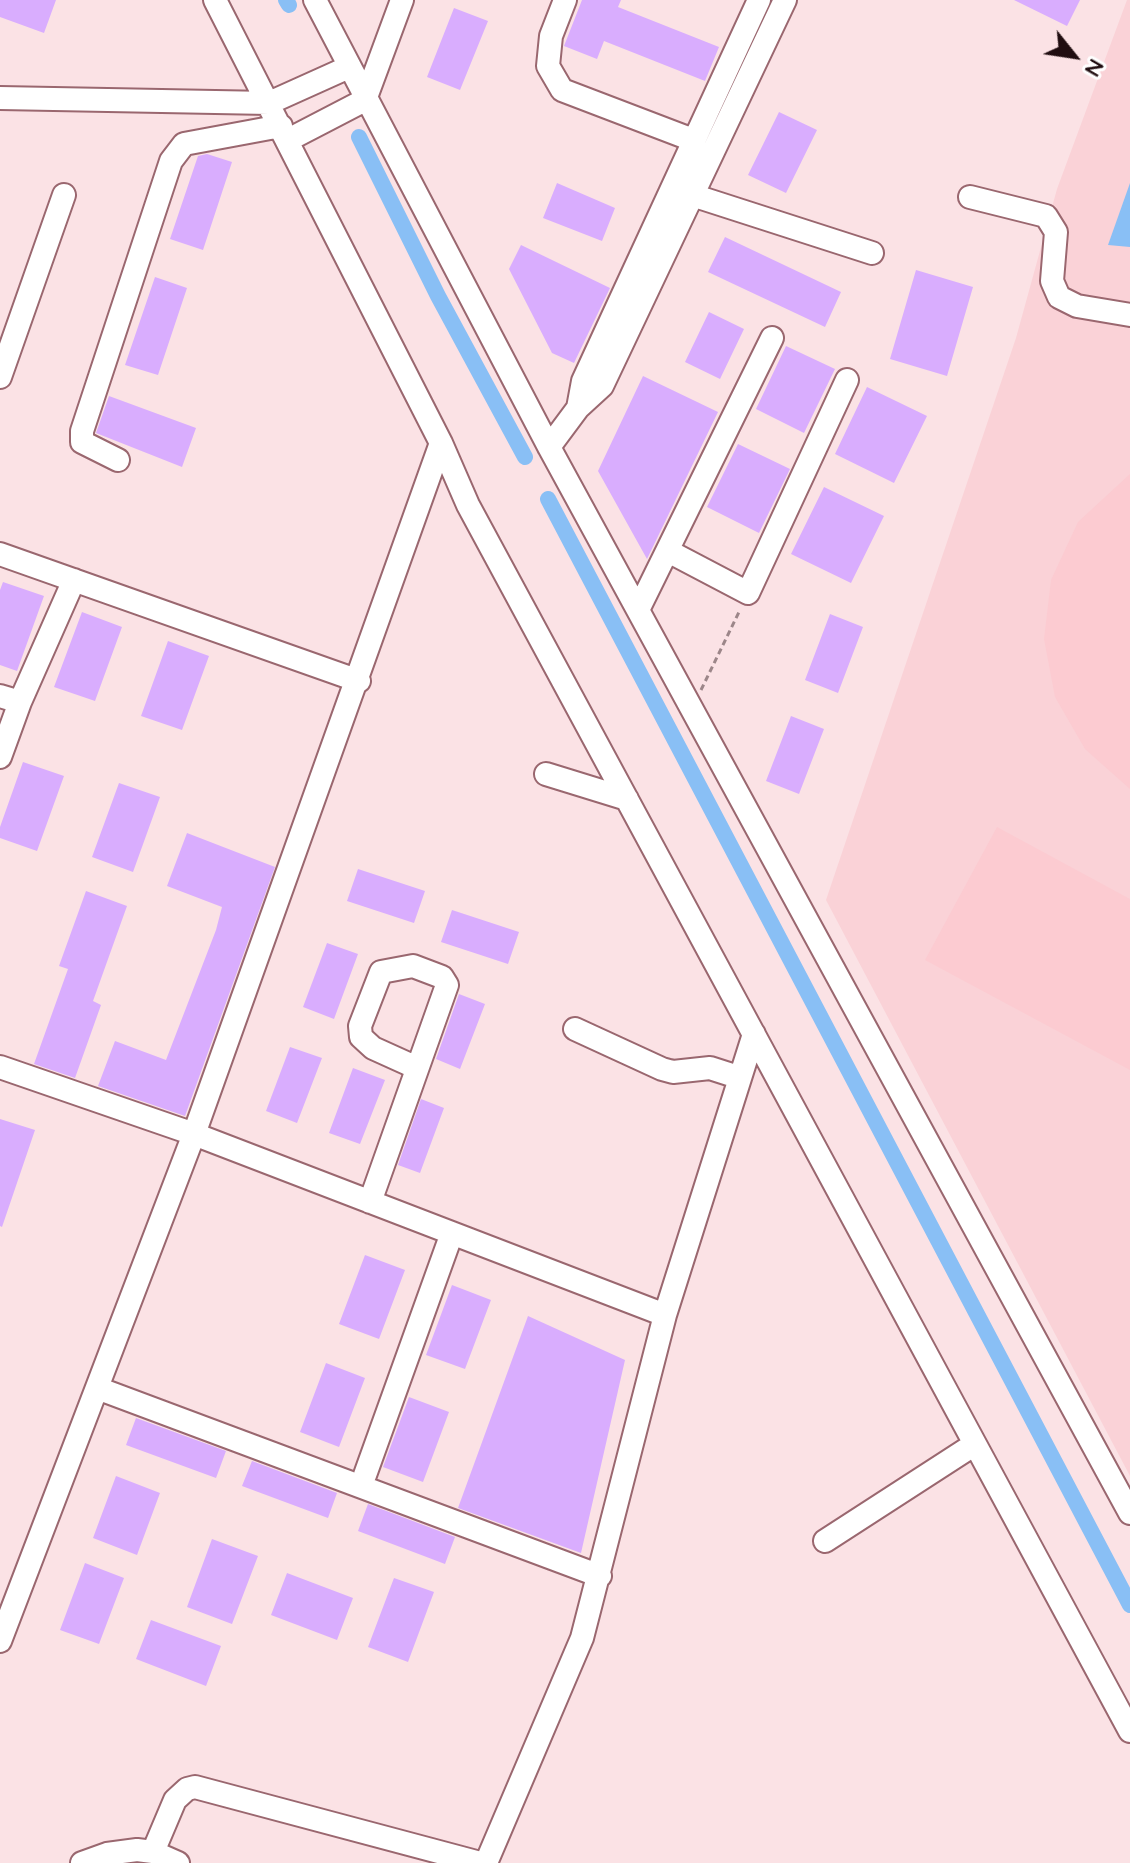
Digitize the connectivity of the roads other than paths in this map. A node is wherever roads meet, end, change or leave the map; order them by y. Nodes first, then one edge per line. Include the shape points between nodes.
1 (215, 0) edge
2 (315, 0) edge
3 (402, 0) edge
4 (565, 0) edge
5 (759, 0) edge
6 (785, 0) edge
7 (349, 67) junction
8 (0, 98) edge
9 (365, 100) junction
10 (269, 103) junction
11 (284, 133) junction
12 (693, 140) junction
13 (64, 195) dead end
14 (692, 195) junction
15 (970, 197) dead end
16 (872, 253) dead end
17 (1130, 315) edge
18 (772, 338) dead end
19 (0, 377) edge
20 (847, 380) dead end
21 (578, 408) junction
22 (441, 443) junction
23 (549, 447) junction
24 (118, 460) dead end
25 (668, 551) junction
26 (0, 554) edge
27 (74, 580) junction
28 (638, 610) junction
29 (359, 681) junction
30 (10, 699) edge
31 (0, 757) edge
32 (546, 774) dead end
33 (627, 799) junction
34 (575, 1029) dead end
35 (754, 1034) junction
36 (0, 1067) edge
37 (415, 1067) junction
38 (738, 1077) junction
39 (194, 1134) junction
40 (370, 1202) junction
41 (452, 1233) junction
42 (665, 1315) junction
43 (97, 1388) junction
44 (975, 1444) junction
45 (365, 1475) dead end
46 (1130, 1513) edge
47 (825, 1541) dead end
48 (600, 1576) junction
49 (0, 1641) edge
50 (1130, 1731) edge
51 (153, 1852) junction
52 (82, 1863) edge
53 (178, 1863) edge
54 (480, 1863) edge
55 (486, 1863) edge

1 - 10 street
2 - 7 street
3 - 9 street
4 - 12 street via 551,36 548,66 562,90
5 - 12 street
6 - 14 street
7 - 9 street
7 - 10 street
8 - 10 street
9 - 11 street
9 - 23 street
10 - 11 street
11 - 22 street
11 - 24 street via 184,144 171,161 82,431 82,442
12 - 21 street via 583,381
13 - 19 street
14 - 16 street
14 - 21 street via 602,386
15 - 17 street via 1046,216 1056,232 1052,281 1059,297 1077,306
18 - 25 street
20 - 25 street via 748,593
21 - 23 street
22 - 29 street
22 - 33 street via 468,505
23 - 28 street
25 - 28 street
26 - 27 street
27 - 29 street
27 - 30 street
28 - 46 street
29 - 39 street
30 - 31 street
32 - 33 street
33 - 35 street
34 - 38 street via 662,1069 710,1068
35 - 38 street
35 - 44 street
36 - 39 street
37 - 37 street via 447,985 442,977 413,966 381,972 360,1026 361,1037 373,1048
37 - 40 street
38 - 42 street
39 - 40 street
39 - 43 street
40 - 41 street
41 - 42 street
41 - 45 street
42 - 48 street
43 - 48 street
43 - 49 street
44 - 47 street
44 - 50 street
48 - 55 street via 582,1638
51 - 52 street via 123,1851
51 - 53 street
51 - 54 street via 175,1800 195,1787

